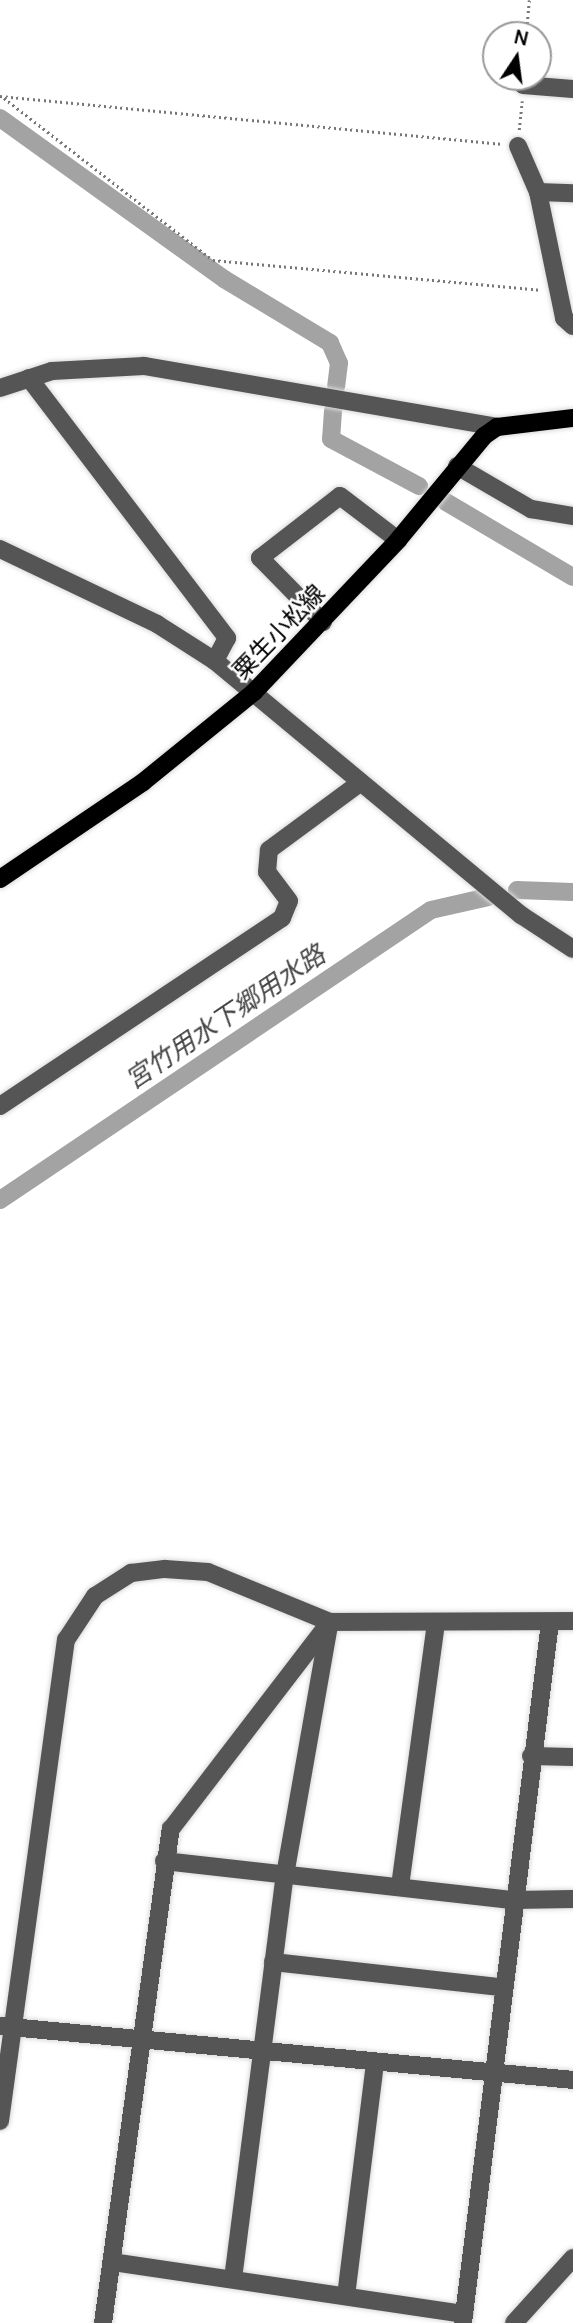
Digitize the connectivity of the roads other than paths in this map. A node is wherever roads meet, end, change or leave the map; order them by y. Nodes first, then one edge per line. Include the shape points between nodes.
1 (552, 87) edge
2 (573, 89) edge
3 (518, 146) road end
4 (538, 192) junction
5 (573, 193) edge
6 (573, 326) edge
7 (29, 378) junction
8 (0, 388) edge
9 (573, 418) edge
10 (497, 427) junction
11 (457, 466) junction
12 (573, 516) edge
13 (398, 540) junction
14 (0, 549) edge
15 (323, 622) junction
16 (215, 661) junction
17 (254, 692) junction
18 (360, 783) junction
19 (0, 879) edge
20 (573, 950) edge
21 (0, 1106) edge
22 (573, 1621) edge
23 (330, 1622) junction
24 (436, 1622) junction
25 (550, 1623) junction
26 (531, 1756) junction
27 (573, 1757) edge
28 (164, 1861) junction
29 (285, 1875) junction
30 (400, 1886) junction
31 (573, 1899) edge
32 (514, 1900) junction
33 (273, 1962) junction
34 (501, 1987) junction
35 (7, 2027) edge
36 (142, 2042) junction
37 (263, 2055) junction
38 (375, 2063) junction
39 (494, 2072) junction
40 (573, 2080) edge
41 (0, 2121) edge
42 (573, 2258) edge
43 (112, 2262) junction
44 (233, 2279) junction
45 (346, 2296) junction
46 (463, 2318) edge
47 (103, 2323) edge
48 (514, 2323) edge

1 - 2 street
3 - 4 street
4 - 5 street
4 - 6 street via 564,318
7 - 8 street
7 - 10 street via 97,366 144,366
7 - 16 street via 227,638
9 - 10 main road
10 - 11 main road, 粟生小松線
11 - 12 street via 531,509
11 - 13 main road, 粟生小松線
13 - 15 main road, 粟生小松線
13 - 15 street via 340,496 260,558
14 - 16 street via 157,624
15 - 17 main road, 粟生小松線
16 - 17 street
17 - 18 street
17 - 19 main road, 粟生小松線 via 143,782
18 - 20 street via 521,915
18 - 21 street via 269,850 267,872 289,901 282,918
22 - 25 street
23 - 24 street
23 - 28 street via 171,1829
23 - 29 street
23 - 35 street via 208,1572 131,1573 95,1596 66,1640
24 - 25 street
24 - 30 street
25 - 26 street
26 - 27 street
26 - 32 street
28 - 29 street
28 - 36 street
29 - 30 street
29 - 33 street
30 - 32 street
31 - 32 street
32 - 34 street
33 - 34 street
33 - 37 street
34 - 39 street
35 - 36 street
35 - 41 street
36 - 37 street
36 - 43 street
37 - 38 street
37 - 44 street
38 - 39 street
38 - 45 street
39 - 40 street
39 - 46 street
42 - 48 street
43 - 44 street
43 - 47 street
44 - 45 street
45 - 46 street

